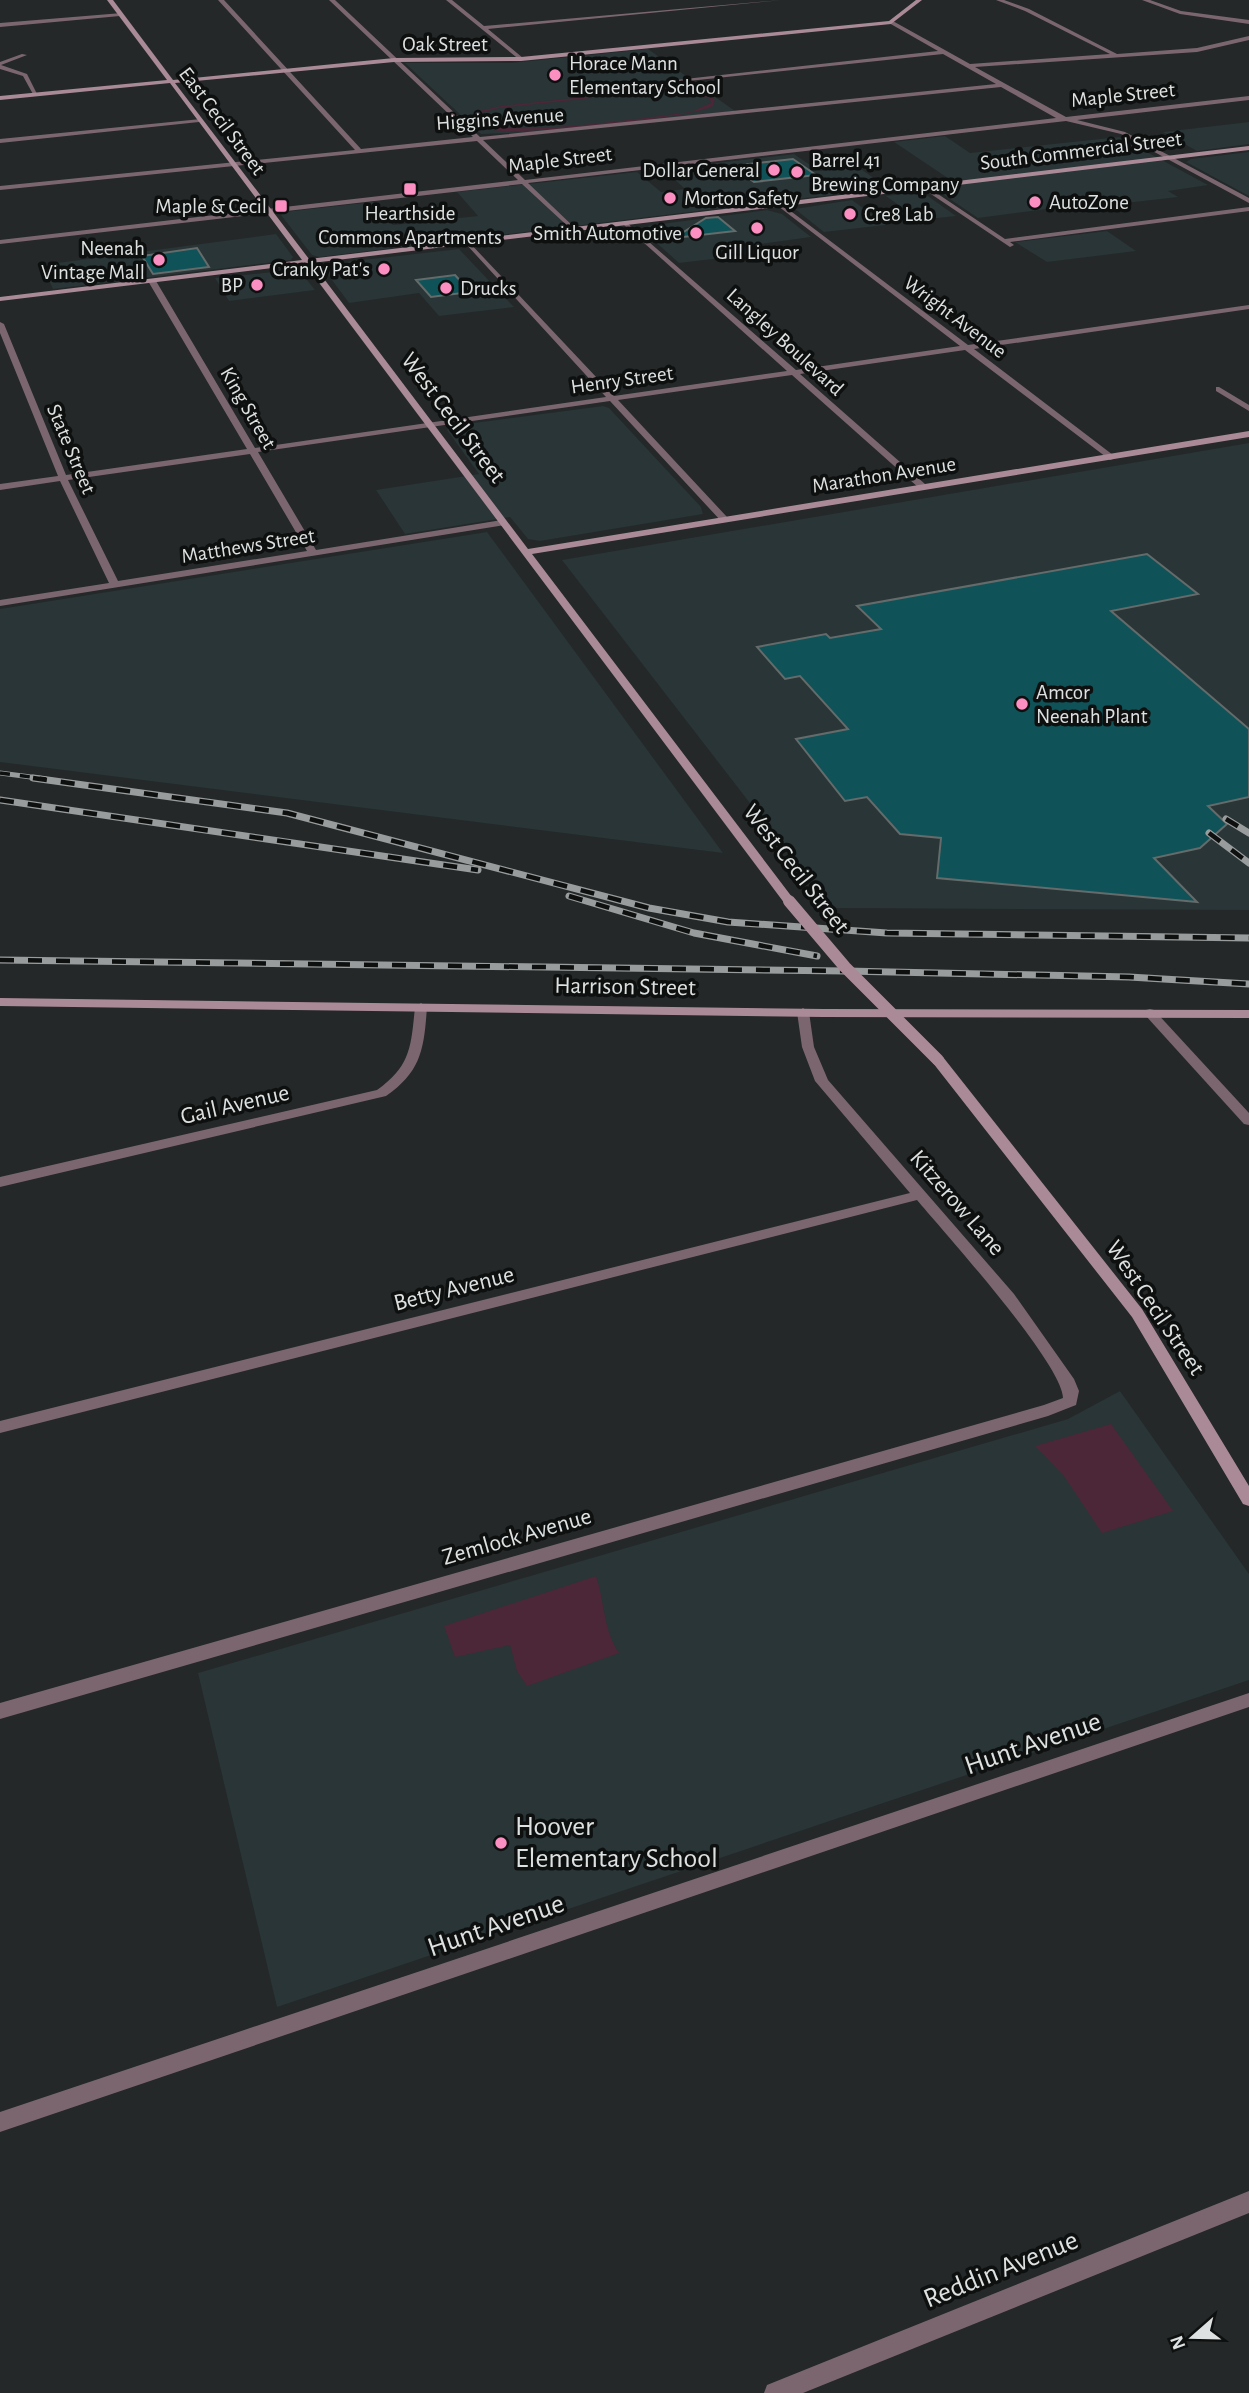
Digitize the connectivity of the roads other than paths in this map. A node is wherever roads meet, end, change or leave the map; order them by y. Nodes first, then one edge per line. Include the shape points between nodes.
1 (110, 0) edge
2 (221, 0) edge
3 (332, 0) edge
4 (450, 0) edge
5 (779, 0) edge
6 (919, 0) edge
7 (999, 0) edge
8 (1145, 0) edge
9 (120, 14) junction
10 (891, 22) junction
11 (1249, 22) edge
12 (0, 25) edge
13 (484, 28) junction
14 (1249, 38) edge
15 (945, 52) junction
16 (24, 55) dead end
17 (1116, 55) junction
18 (521, 59) junction
19 (394, 60) junction
20 (0, 66) edge
21 (969, 66) junction
22 (285, 71) junction
23 (679, 80) dead end
24 (171, 82) junction
25 (1002, 85) junction
26 (36, 95) junction
27 (0, 98) edge
28 (1249, 98) edge
29 (1066, 119) junction
30 (199, 120) junction
31 (476, 137) junction
32 (0, 141) edge
33 (1249, 148) edge
34 (358, 149) junction
35 (1168, 158) junction
36 (232, 163) junction
37 (523, 182) junction
38 (924, 187) junction
39 (0, 188) edge
40 (1249, 201) edge
41 (780, 205) junction
42 (1249, 209) edge
43 (269, 211) junction
44 (626, 224) junction
45 (574, 230) junction
46 (1003, 241) junction
47 (0, 242) edge
48 (468, 243) junction
49 (1016, 248) dead end
50 (307, 262) junction
51 (152, 281) junction
52 (0, 299) edge
53 (1249, 307) edge
54 (0, 324) edge
55 (967, 348) junction
56 (794, 373) junction
57 (1219, 389) dead end
58 (612, 399) junction
59 (1249, 410) edge
60 (429, 426) junction
61 (1249, 434) edge
62 (252, 451) junction
63 (1110, 457) junction
64 (64, 478) junction
65 (922, 486) junction
66 (0, 487) edge
67 (724, 519) junction
68 (502, 523) junction
69 (524, 552) junction
70 (313, 553) junction
71 (114, 585) junction
72 (0, 603) edge
73 (0, 1002) edge
74 (421, 1007) junction
75 (803, 1012) junction
76 (1150, 1013) junction
77 (1249, 1014) edge
78 (1249, 1121) edge
79 (0, 1182) edge
80 (920, 1195) junction
81 (1048, 1410) joint
82 (0, 1427) edge
83 (1249, 1500) edge
84 (1249, 1700) edge
85 (0, 1711) edge
86 (0, 2122) edge
87 (1249, 2202) edge
88 (775, 2393) edge

1 - 9 main road, East Cecil Street
2 - 22 street
3 - 19 street
4 - 13 street
5 - 13 street
6 - 10 main road
7 - 17 street
8 - 11 street via 1173,11
9 - 12 street
9 - 24 main road, East Cecil Street
10 - 15 street
10 - 18 main road, Oak Street
13 - 18 street
14 - 17 street via 1208,48
15 - 21 street
15 - 23 street
16 - 20 street
17 - 21 street
18 - 19 main road, Oak Street
19 - 22 main road, Oak Street
19 - 31 street
20 - 26 street via 25,75
21 - 25 street
22 - 24 main road, Oak Street
22 - 34 street
24 - 26 main road, Oak Street
24 - 30 main road, East Cecil Street
25 - 29 street
25 - 31 street, Higgins Avenue via 557,133
26 - 27 main road, Oak Street
28 - 29 street, Maple Street
29 - 35 street via 1123,133
29 - 37 street, Maple Street
30 - 32 street
30 - 36 main road, East Cecil Street
31 - 34 street, Higgins Avenue
31 - 37 street
33 - 35 main road, South Commercial Street
34 - 36 street, Higgins Avenue
35 - 38 main road, South Commercial Street
35 - 40 street
36 - 39 street, Higgins Avenue
36 - 43 main road, East Cecil Street
37 - 43 street, Maple Street
37 - 45 street
38 - 41 main road, South Commercial Street
38 - 46 street
41 - 44 main road, South Commercial Street
41 - 55 street, Wright Avenue
42 - 46 street
43 - 47 street, Maple Street
43 - 50 main road, East Cecil Street
44 - 45 main road, South Commercial Street
44 - 56 street, Langley Boulevard
45 - 48 main road, South Commercial Street
46 - 49 street
48 - 50 main road, South Commercial Street
48 - 58 street
50 - 51 main road, South Commercial Street
50 - 60 main road, West Cecil Street
51 - 52 main road, South Commercial Street
51 - 62 street, King Street
53 - 55 street, Henry Street
54 - 64 street, State Street
55 - 56 street, Henry Street
55 - 63 street, Wright Avenue
56 - 58 street, Henry Street
56 - 65 street, Langley Boulevard
57 - 59 street
58 - 60 street, Henry Street
58 - 67 street
60 - 62 street, Henry Street
60 - 68 main road, West Cecil Street
61 - 63 main road, Marathon Avenue
62 - 64 street, Henry Street
62 - 70 street, King Street
63 - 65 main road, Marathon Avenue
64 - 66 street, Henry Street
64 - 71 street, State Street
65 - 67 main road, Marathon Avenue
67 - 69 main road, Marathon Avenue
68 - 69 main road, West Cecil Street
68 - 70 street, Matthews Street
69 - 83 main road, West Cecil Street, bridge via 789,901 845,967 938,1060 1137,1313
70 - 71 street, Matthews Street
71 - 72 street, Matthews Street
73 - 74 main road, Harrison Street
74 - 75 main road, Harrison Street
74 - 79 street, Gail Avenue via 411,1067 381,1093
75 - 76 main road, Harrison Street
75 - 80 street, Kitzerow Lane via 808,1047 822,1081
76 - 77 main road, Harrison Street
76 - 78 street
80 - 81 street, Kitzerow Lane via 1009,1298 1066,1379 1071,1401
80 - 82 street, Betty Avenue
81 - 85 street, Zemlock Avenue
84 - 86 street, Hunt Avenue
87 - 88 street, Reddin Avenue

